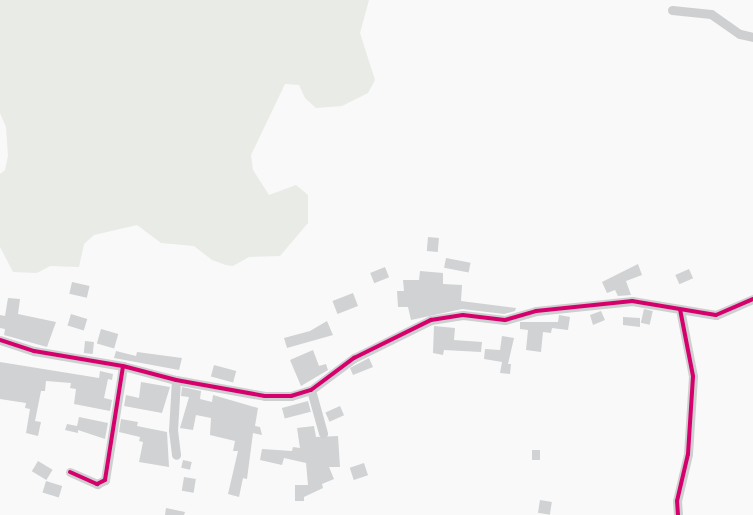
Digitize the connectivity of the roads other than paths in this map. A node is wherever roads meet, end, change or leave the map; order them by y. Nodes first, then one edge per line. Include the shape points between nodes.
1 (672, 10) dead end
2 (753, 37) edge
3 (753, 299) edge
4 (680, 309) junction
5 (0, 340) edge
6 (9, 344) junction
7 (0, 347) edge
8 (123, 366) junction
9 (176, 380) junction
10 (311, 390) junction
11 (323, 433) dead end
12 (176, 455) dead end
13 (70, 472) dead end
14 (678, 515) edge

1 - 2 street via 711,14 740,34
3 - 4 street via 716,315
4 - 10 street via 632,301 536,311 504,320 463,315 431,320 354,358
4 - 14 street via 694,376 688,454 677,501
5 - 6 street
6 - 7 street
6 - 8 street
8 - 9 street
8 - 13 street via 105,480 97,484
9 - 10 street via 265,396 291,396
9 - 12 street via 173,430
10 - 11 street

